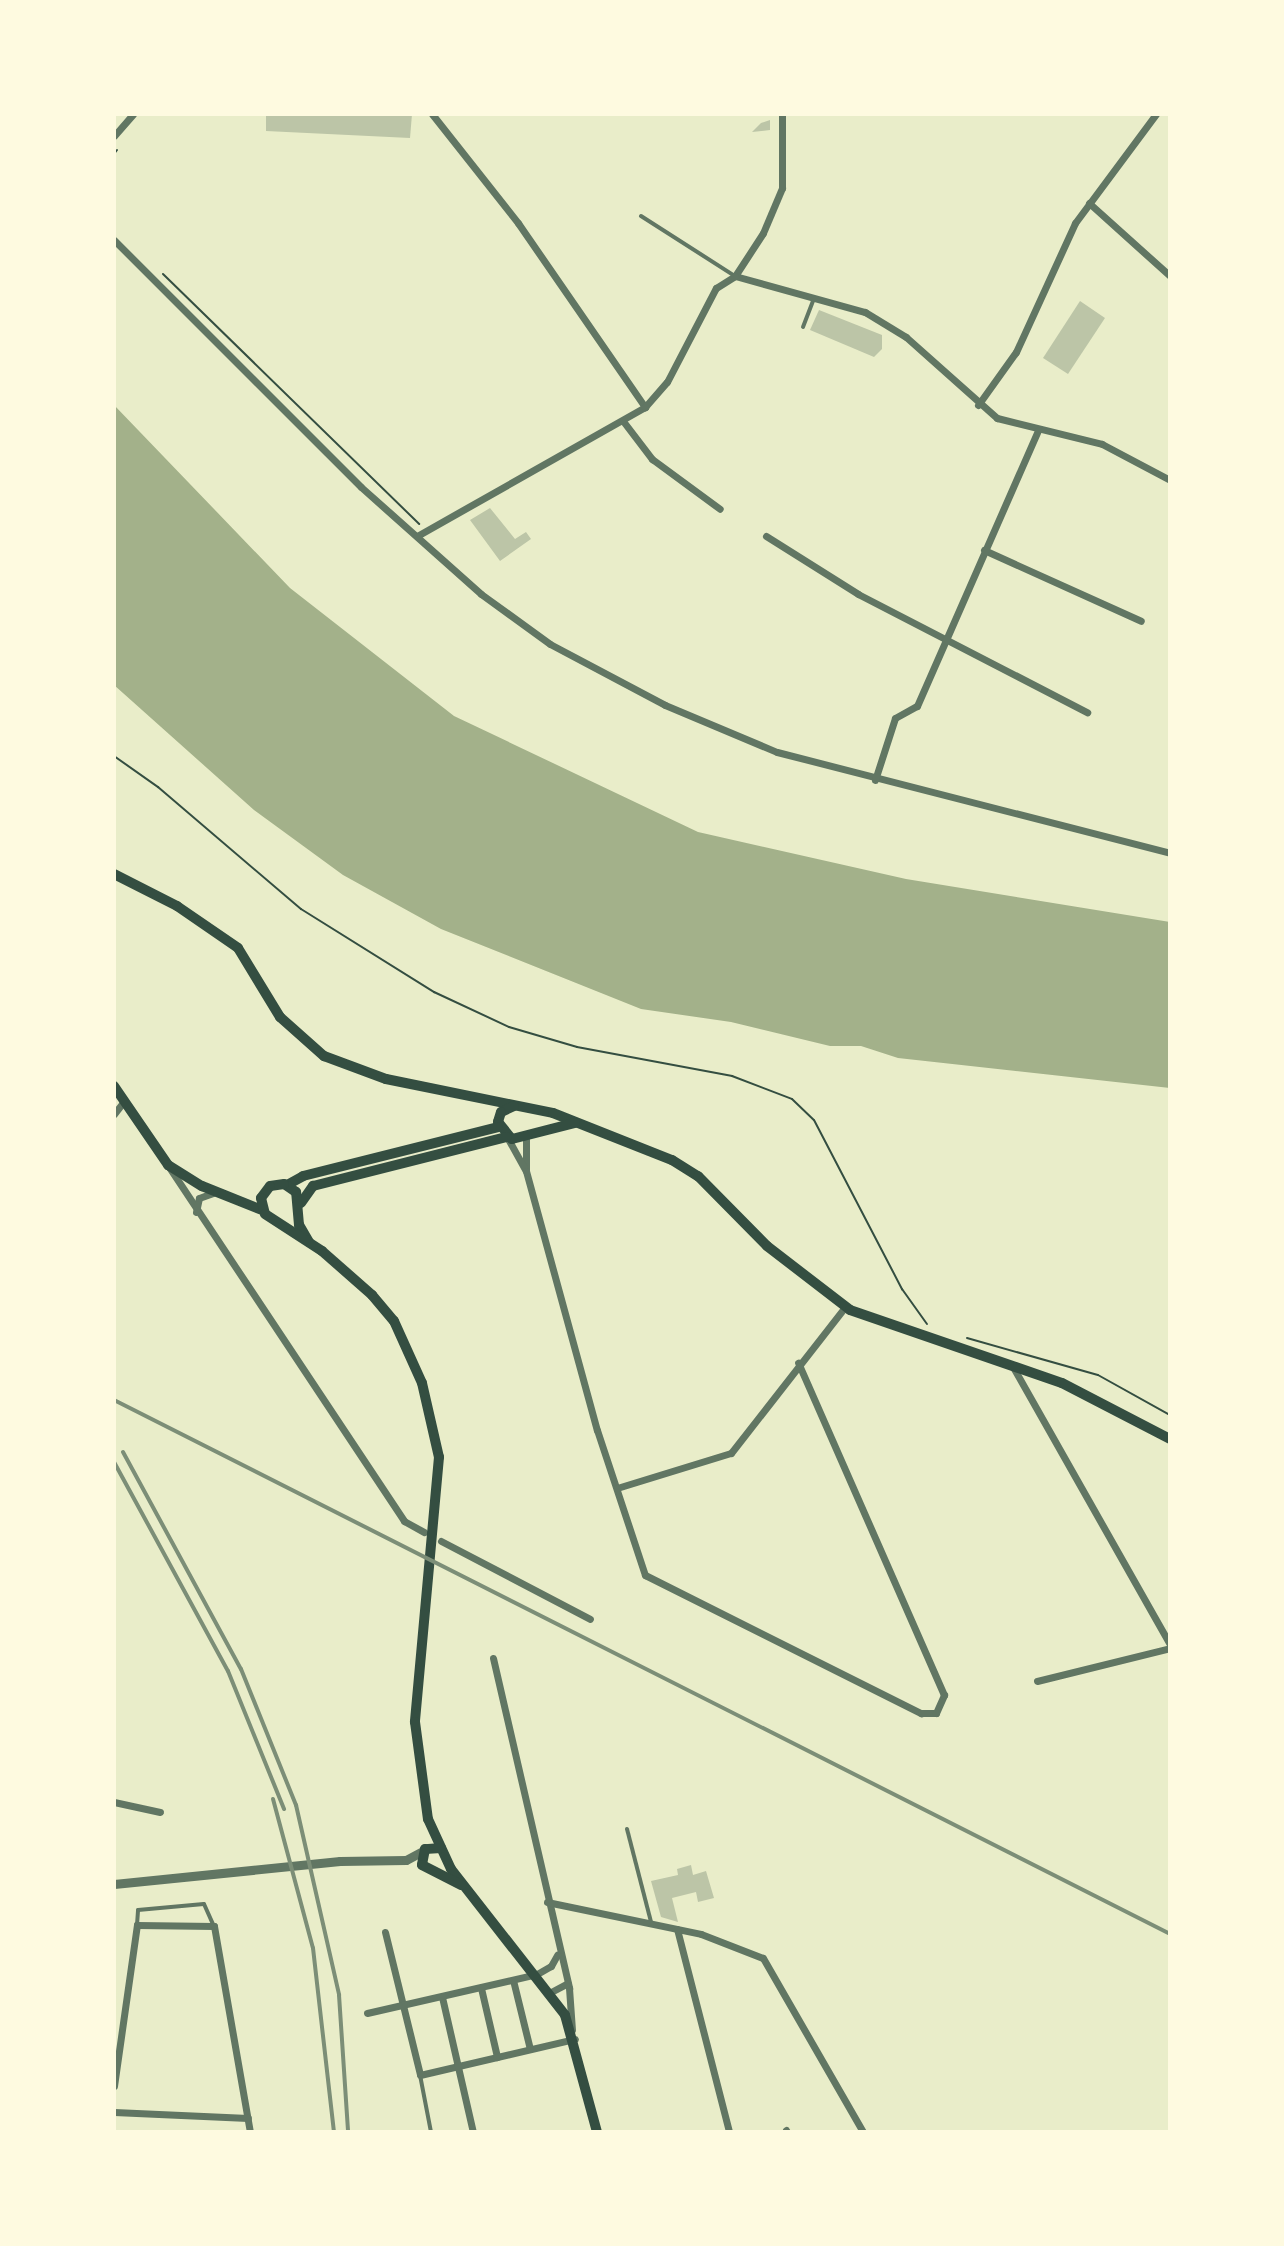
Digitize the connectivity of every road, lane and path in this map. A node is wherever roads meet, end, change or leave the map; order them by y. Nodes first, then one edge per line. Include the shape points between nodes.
1 (133, 114) edge
2 (432, 114) edge
3 (782, 114) edge
4 (1156, 114) edge
5 (114, 136) edge
6 (117, 150) dead end
7 (114, 154) edge
8 (1089, 203) junction
9 (641, 216) dead end
10 (114, 240) edge
11 (161, 272) dead end
12 (735, 276) junction
13 (1170, 276) edge
14 (815, 297) junction
15 (803, 327) dead end
16 (978, 405) junction
17 (645, 407) junction
18 (623, 421) junction
19 (1038, 430) junction
20 (1170, 480) edge
21 (720, 509) dead end
22 (426, 531) junction
23 (417, 536) junction
24 (766, 536) dead end
25 (984, 550) junction
26 (1141, 621) dead end
27 (946, 640) junction
28 (1087, 712) dead end
29 (114, 756) edge
30 (875, 780) junction
31 (1170, 853) edge
32 (114, 874) edge
33 (114, 1086) edge
34 (124, 1101) junction
35 (518, 1107) junction
36 (114, 1114) edge
37 (577, 1123) junction
38 (498, 1127) junction
39 (526, 1134) junction
40 (507, 1137) junction
41 (168, 1165) junction
42 (526, 1171) junction
43 (287, 1185) junction
44 (215, 1193) junction
45 (299, 1208) junction
46 (262, 1210) junction
47 (196, 1212) junction
48 (278, 1222) junction
49 (309, 1242) junction
50 (845, 1307) junction
51 (934, 1328) dead end
52 (958, 1335) dead end
53 (798, 1363) junction
54 (1013, 1367) junction
55 (1170, 1415) edge
56 (1170, 1439) edge
57 (617, 1488) junction
58 (424, 1532) dead end
59 (441, 1541) dead end
60 (590, 1619) dead end
61 (1170, 1646) edge
62 (493, 1658) dead end
63 (1037, 1681) dead end
64 (114, 1802) edge
65 (160, 1812) dead end
66 (428, 1819) junction
67 (627, 1829) dead end
68 (424, 1850) junction
69 (443, 1853) junction
70 (393, 1861) junction
71 (430, 1870) junction
72 (114, 1884) edge
73 (467, 1888) junction
74 (547, 1902) junction
75 (651, 1922) junction
76 (137, 1925) junction
77 (214, 1926) junction
78 (677, 1929) junction
79 (385, 1932) dead end
80 (557, 1952) junction
81 (537, 1974) junction
82 (513, 1980) junction
83 (568, 1983) junction
84 (481, 1988) junction
85 (551, 1992) junction
86 (442, 1997) junction
87 (403, 2006) junction
88 (367, 2013) dead end
89 (573, 2035) junction
90 (530, 2049) junction
91 (497, 2057) junction
92 (458, 2067) junction
93 (420, 2075) junction
94 (114, 2086) edge
95 (114, 2112) edge
96 (248, 2118) junction
97 (470, 2131) edge
98 (250, 2132) edge
99 (431, 2132) edge
100 (597, 2132) edge
101 (727, 2132) edge
102 (863, 2132) edge

1 - 5 street
2 - 17 street via 518,223
3 - 12 street via 782,188
4 - 8 street
6 - 7 path
8 - 13 street
8 - 16 street via 1016,352
9 - 12 lane
10 - 23 street via 361,487
11 - 22 path
12 - 14 street
12 - 17 street via 716,288 667,382
14 - 15 lane
14 - 16 street via 865,312 897,329
16 - 19 street via 1005,421
17 - 18 street
18 - 21 street via 652,459
18 - 22 street
19 - 20 street via 1114,448
19 - 25 street
22 - 23 street
23 - 30 street via 506,614 617,681 777,752
24 - 27 street
25 - 26 street
25 - 27 street
27 - 28 street
27 - 30 street via 917,706 895,718
29 - 51 path via 178,803 301,909 434,992 509,1027 563,1043 732,1076 792,1099 814,1120 906,1297
30 - 31 street
32 - 35 main road via 177,906 238,948 280,1017 324,1056 386,1079
33 - 34 main road
34 - 36 street
34 - 41 main road
35 - 37 main road
35 - 38 main road via 501,1112
35 - 39 main road via 531,1120
37 - 39 main road
37 - 50 main road via 691,1171 767,1246
38 - 40 main road
38 - 43 main road via 303,1176
39 - 40 main road
39 - 42 street
40 - 42 street
40 - 45 main road via 313,1186
41 - 44 main road
41 - 47 street
42 - 57 street
43 - 45 main road via 298,1195
43 - 46 main road via 265,1191
44 - 46 main road
44 - 47 street via 201,1196
45 - 48 main road via 290,1219
45 - 49 main road via 299,1225
46 - 48 main road
47 - 58 street via 404,1521
48 - 49 main road
49 - 66 main road via 372,1295 410,1351 437,1440 436,1528 415,1731
50 - 53 street
50 - 54 main road via 911,1335
52 - 55 path via 1098,1375
53 - 57 street via 731,1453
53 - 57 street via 944,1695 942,1710 921,1713 645,1575
54 - 56 main road via 1086,1393
54 - 61 street
59 - 60 street
61 - 63 street
62 - 74 street
64 - 65 street
66 - 68 main road
66 - 69 main road
67 - 75 lane
68 - 69 main road
68 - 70 street
68 - 71 main road
69 - 71 main road
69 - 73 main road
70 - 71 street
70 - 72 street via 340,1861
71 - 73 main road
73 - 81 main road
74 - 75 street
74 - 80 street
75 - 78 street
76 - 77 street
76 - 77 lane via 138,1910 204,1904
76 - 94 street
77 - 96 street
78 - 101 street
78 - 102 street via 740,1946 769,1962
79 - 87 street
80 - 81 street via 551,1966
80 - 83 street
81 - 82 street
81 - 85 main road
82 - 84 street
82 - 90 street
83 - 85 street
83 - 89 street
84 - 86 street
84 - 91 street
85 - 89 main road
86 - 87 street
86 - 92 street
87 - 88 street
87 - 93 street
89 - 90 street
89 - 100 main road
90 - 91 street
91 - 92 street
92 - 93 street
92 - 97 street
93 - 99 lane
95 - 96 street
96 - 98 street

